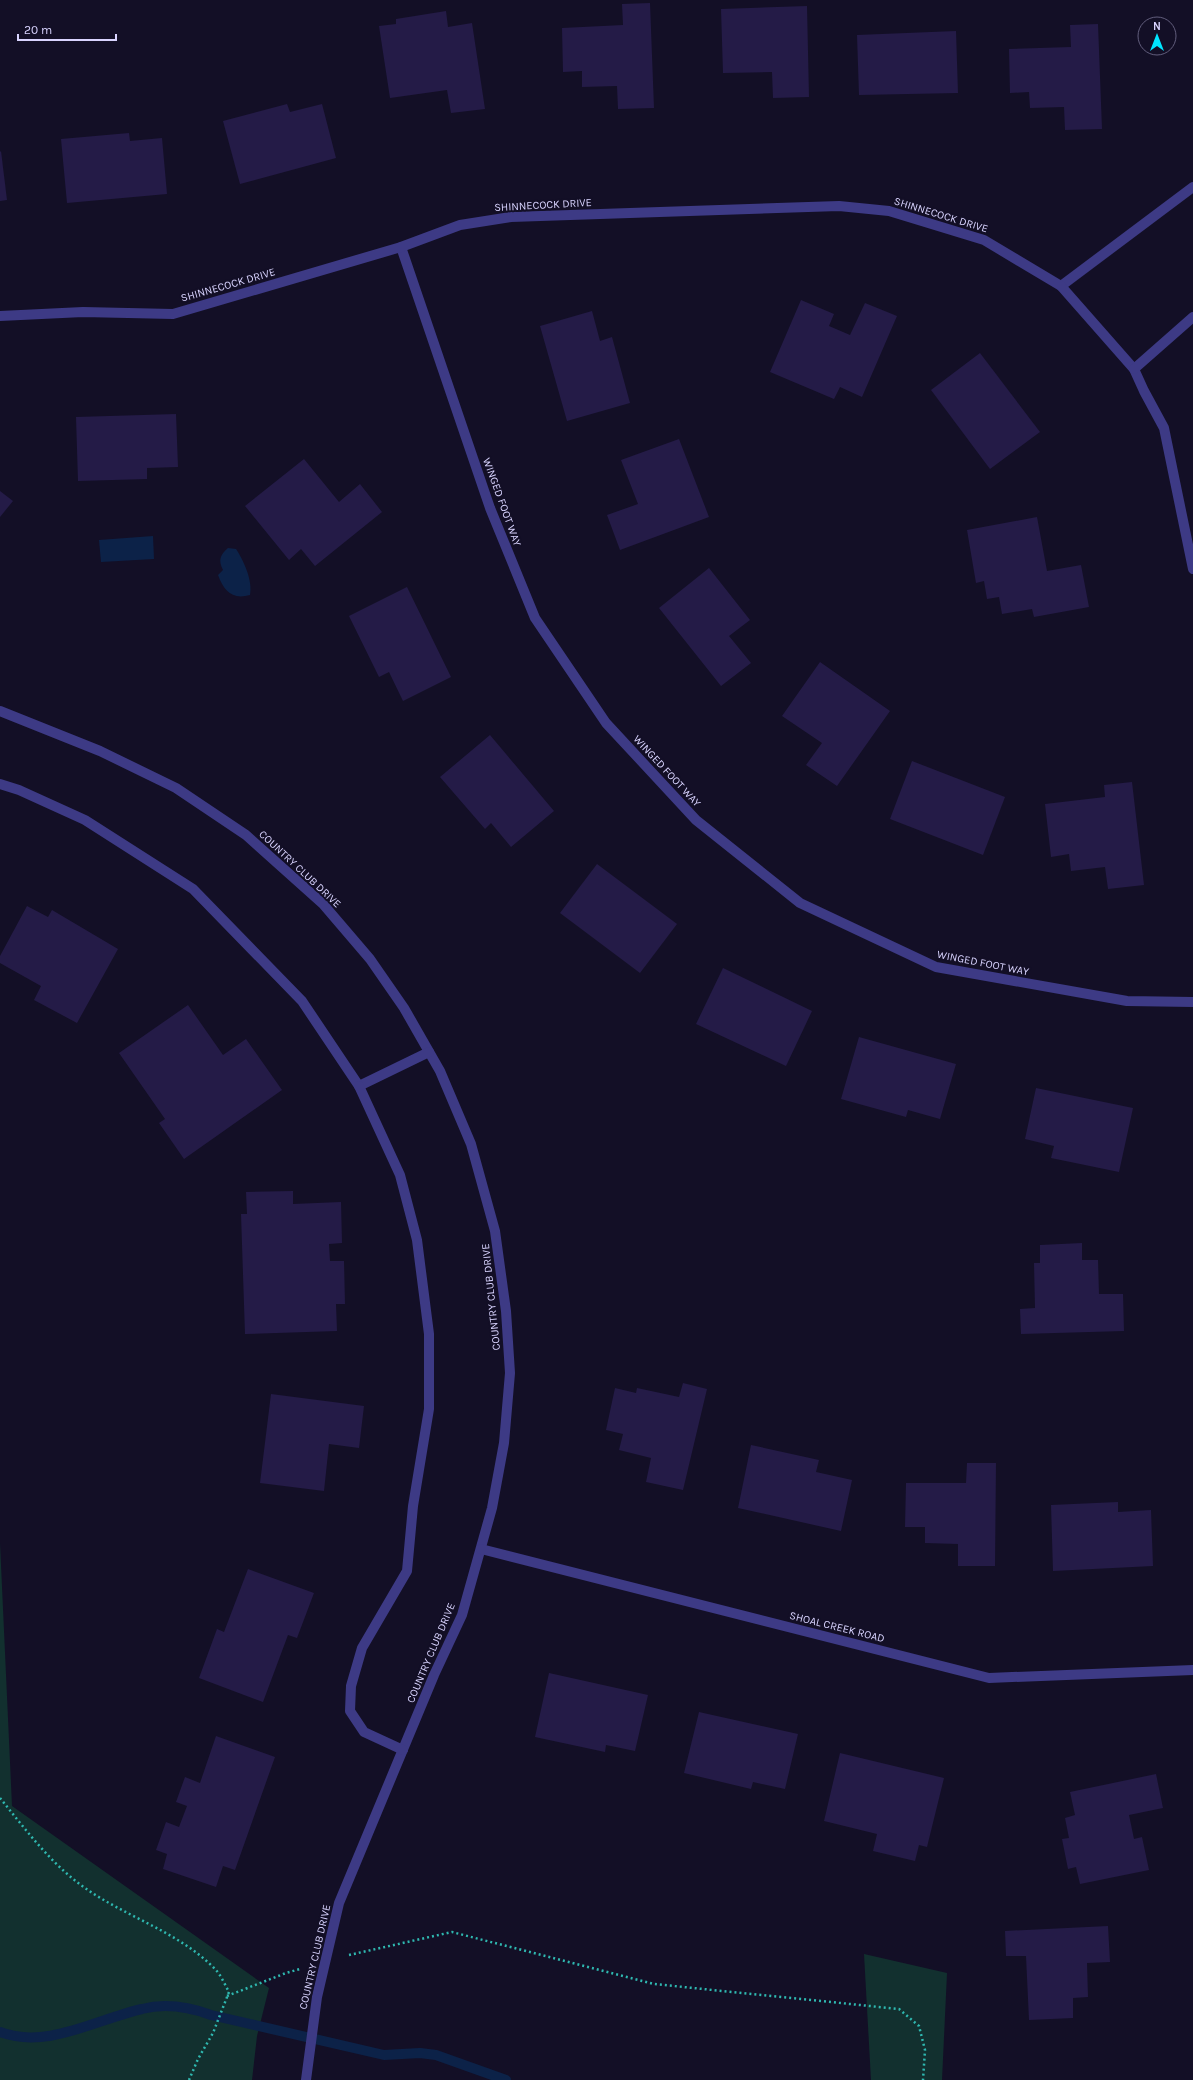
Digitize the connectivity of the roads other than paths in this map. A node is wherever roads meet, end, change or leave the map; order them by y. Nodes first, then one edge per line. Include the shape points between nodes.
1 (1193, 187) edge
2 (401, 247) junction
3 (1061, 286) junction
4 (0, 316) edge
5 (1193, 317) edge
6 (1134, 369) junction
7 (1193, 569) edge
8 (0, 711) edge
9 (0, 784) edge
10 (1193, 1002) edge
11 (429, 1052) junction
12 (359, 1086) junction
13 (481, 1549) junction
14 (1193, 1670) edge
15 (403, 1750) junction
16 (306, 2080) edge

1 - 3 street
2 - 3 street, SHINNECOCK DRIVE via 460,225 511,217 839,206 889,211 984,240
2 - 4 street, SHINNECOCK DRIVE via 173,314 82,312
2 - 10 street, WINGED FOOT WAY via 490,508 534,618 606,723 696,820 800,903 936,967 1127,1001
3 - 6 street, SHINNECOCK DRIVE
5 - 6 street
6 - 7 street, SHINNECOCK DRIVE via 1164,428
8 - 11 street, COUNTRY CLUB DRIVE via 100,750 176,788 246,835 323,904 370,959 404,1008
9 - 12 street via 85,820 193,889 302,1001
11 - 12 street
11 - 13 street, COUNTRY CLUB DRIVE via 440,1071 470,1144 495,1230 506,1311 510,1373 504,1442 492,1508
12 - 15 street via 400,1174 417,1240 429,1334 429,1409 413,1506 406,1571 362,1648 351,1686 350,1711 364,1732
13 - 14 street, SHOAL CREEK ROAD via 989,1678
13 - 15 street, COUNTRY CLUB DRIVE via 462,1615
15 - 16 street, COUNTRY CLUB DRIVE via 339,1904 317,1997

